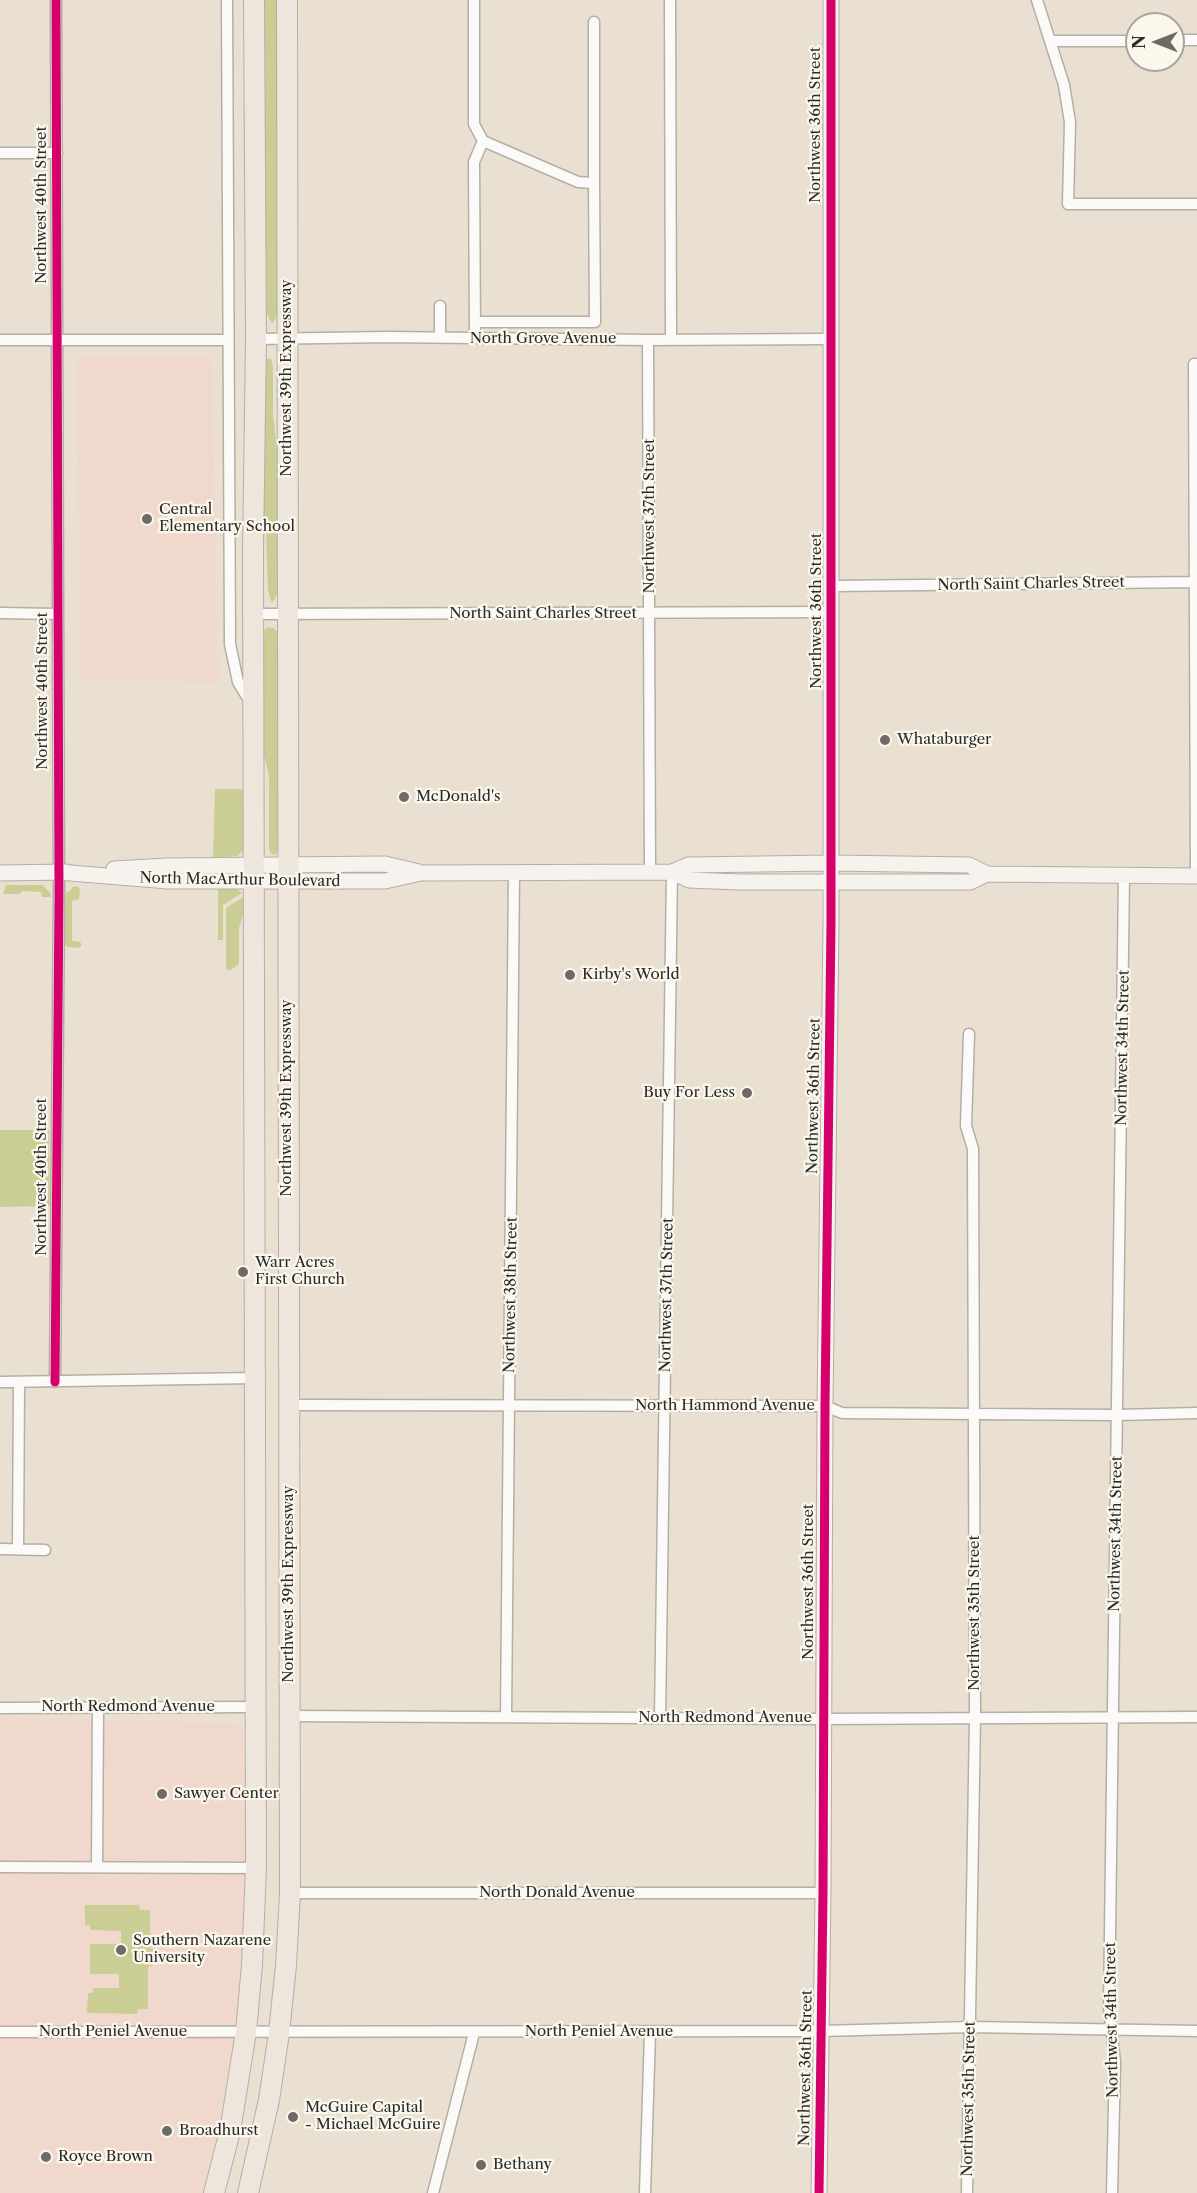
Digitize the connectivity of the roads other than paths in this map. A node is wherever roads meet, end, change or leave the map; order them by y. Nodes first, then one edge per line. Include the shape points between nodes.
1 (56, 0) edge
2 (227, 0) edge
3 (254, 0) edge
4 (286, 0) edge
5 (474, 0) edge
6 (670, 0) edge
7 (831, 0) edge
8 (1036, 0) edge
9 (594, 22) dead end
10 (1125, 40) edge
11 (1051, 41) junction
12 (483, 141) junction
13 (0, 153) edge
14 (57, 153) junction
15 (594, 183) junction
16 (1197, 204) edge
17 (440, 306) dead end
18 (475, 322) junction
19 (595, 322) junction
20 (440, 338) junction
21 (475, 338) junction
22 (256, 339) junction
23 (595, 339) junction
24 (671, 339) junction
25 (831, 339) junction
26 (0, 340) edge
27 (58, 340) junction
28 (228, 340) junction
29 (287, 340) junction
30 (648, 340) junction
31 (1196, 364) edge
32 (1195, 582) junction
33 (832, 586) junction
34 (832, 612) junction
35 (0, 613) edge
36 (58, 614) junction
37 (253, 614) junction
38 (650, 614) junction
39 (287, 615) junction
40 (254, 709) junction
41 (832, 863) junction
42 (58, 872) junction
43 (287, 872) junction
44 (650, 872) junction
45 (672, 872) junction
46 (0, 873) edge
47 (255, 873) junction
48 (514, 873) junction
49 (987, 874) junction
50 (1124, 875) junction
51 (1196, 876) edge
52 (831, 882) junction
53 (969, 1034) dead end
54 (255, 1378) junction
55 (288, 1379) junction
56 (0, 1382) edge
57 (19, 1382) junction
58 (55, 1382) junction
59 (255, 1405) junction
60 (288, 1405) junction
61 (510, 1406) junction
62 (666, 1406) junction
63 (825, 1406) junction
64 (974, 1413) junction
65 (1197, 1413) edge
66 (1118, 1416) junction
67 (0, 1549) edge
68 (18, 1549) junction
69 (45, 1550) dead end
70 (256, 1550) junction
71 (288, 1550) junction
72 (98, 1707) junction
73 (255, 1707) junction
74 (0, 1708) edge
75 (289, 1716) junction
76 (1114, 1716) junction
77 (1197, 1717) edge
78 (506, 1718) junction
79 (660, 1718) junction
80 (824, 1719) junction
81 (975, 1719) junction
82 (0, 1867) edge
83 (97, 1867) junction
84 (256, 1868) junction
85 (290, 1893) junction
86 (823, 1893) junction
87 (971, 2027) junction
88 (1113, 2030) junction
89 (821, 2031) junction
90 (1197, 2031) edge
91 (0, 2032) edge
92 (246, 2032) junction
93 (279, 2032) junction
94 (650, 2032) junction
95 (474, 2033) junction
96 (214, 2193) edge
97 (248, 2193) edge
98 (433, 2193) edge
99 (645, 2193) edge
100 (819, 2193) edge
101 (966, 2193) edge
102 (1112, 2193) edge

1 - 14 street, Northwest 40th Street
2 - 28 street
3 - 22 highway, Northwest 39th Expressway
4 - 29 highway, Northwest 39th Expressway
5 - 12 street via 474,124
6 - 24 street
7 - 25 main road, Northwest 36th Street
8 - 11 street
9 - 15 street
10 - 11 street
11 - 16 street via 1070,122 1068,204
12 - 15 street via 578,182
12 - 18 street via 474,162
13 - 14 street
14 - 27 street, Northwest 40th Street
15 - 19 street
17 - 20 street
18 - 19 street
18 - 21 street
19 - 23 street
20 - 21 street, North Grove Avenue
20 - 29 street, North Grove Avenue
21 - 23 street, North Grove Avenue
22 - 29 street, North Grove Avenue
22 - 37 highway, Northwest 39th Expressway
23 - 30 street, North Grove Avenue
24 - 25 street, North Grove Avenue
24 - 30 street, North Grove Avenue
25 - 33 main road, Northwest 36th Street
26 - 27 street
27 - 28 street
27 - 36 street, Northwest 40th Street
28 - 40 street via 230,644 238,682
29 - 39 highway, Northwest 39th Expressway
30 - 38 street, Northwest 37th Street
31 - 32 street
32 - 33 street, North Saint Charles Street
32 - 51 street
33 - 34 main road, Northwest 36th Street
34 - 38 street, North Saint Charles Street
34 - 41 main road, Northwest 36th Street
35 - 36 street
36 - 42 street, Northwest 40th Street
37 - 39 street, North Saint Charles Street
37 - 40 highway, Northwest 39th Expressway
38 - 39 street, North Saint Charles Street
38 - 44 street, Northwest 37th Street
39 - 43 highway, Northwest 39th Expressway
40 - 47 highway, Northwest 39th Expressway
41 - 45 main road, North MacArthur Boulevard via 688,865
41 - 49 main road, North MacArthur Boulevard via 969,865
41 - 52 main road, Northwest 36th Street
42 - 46 main road, North MacArthur Boulevard
42 - 47 main road, North MacArthur Boulevard via 167,866
42 - 58 street, Northwest 40th Street
43 - 47 main road, North MacArthur Boulevard
43 - 48 main road, North MacArthur Boulevard via 385,881 421,873
43 - 55 highway, Northwest 39th Expressway
44 - 45 main road, North MacArthur Boulevard
44 - 48 main road, North MacArthur Boulevard
45 - 52 main road, North MacArthur Boulevard via 689,880
45 - 62 street, Northwest 37th Street
47 - 54 highway, Northwest 39th Expressway
48 - 61 street, Northwest 38th Street
49 - 50 main road, North MacArthur Boulevard
49 - 52 main road, North MacArthur Boulevard via 970,882
50 - 51 main road, North MacArthur Boulevard
50 - 66 street, Northwest 34th Street
52 - 63 main road, Northwest 36th Street
53 - 64 street, Northwest 35th Street via 966,1126 973,1149
54 - 55 highway
54 - 58 street
54 - 59 highway, Northwest 39th Expressway
55 - 60 highway, Northwest 39th Expressway
56 - 57 street
57 - 58 street
57 - 68 street
59 - 60 highway
59 - 70 highway, Northwest 39th Expressway
60 - 61 street, North Hammond Avenue
60 - 71 highway, Northwest 39th Expressway
61 - 62 street, North Hammond Avenue
61 - 78 street, Northwest 38th Street
62 - 63 street, North Hammond Avenue
62 - 79 street, Northwest 37th Street
63 - 64 street, North Hammond Avenue via 842,1413
63 - 80 main road, Northwest 36th Street
64 - 66 street, North Hammond Avenue
64 - 81 street, Northwest 35th Street
65 - 66 street, North Hammond Avenue
66 - 76 street, Northwest 34th Street
67 - 68 street
68 - 69 street
70 - 71 highway
70 - 73 highway, Northwest 39th Expressway
71 - 75 highway, Northwest 39th Expressway
72 - 73 street, North Redmond Avenue
72 - 74 street, North Redmond Avenue
72 - 83 street
73 - 75 highway
73 - 84 highway, Northwest 39th Expressway
75 - 78 street, North Redmond Avenue
75 - 85 highway, Northwest 39th Expressway
76 - 77 street, North Redmond Avenue
76 - 81 street, North Redmond Avenue
76 - 88 street, Northwest 34th Street via 1109,2008
78 - 79 street, North Redmond Avenue
79 - 80 street, North Redmond Avenue
80 - 81 street, North Redmond Avenue
80 - 86 main road, Northwest 36th Street
81 - 87 street, Northwest 35th Street
82 - 83 street
83 - 84 street
84 - 92 highway, Northwest 39th Expressway
85 - 86 street, North Donald Avenue
85 - 93 highway, Northwest 39th Expressway
86 - 89 main road, Northwest 36th Street
87 - 88 street, North Peniel Avenue
87 - 89 street, North Peniel Avenue
87 - 101 street, Northwest 35th Street
88 - 90 street, North Peniel Avenue
88 - 102 street, Northwest 34th Street
89 - 94 street, North Peniel Avenue
89 - 100 main road, Northwest 36th Street
91 - 92 street, North Peniel Avenue
92 - 93 street, North Peniel Avenue
92 - 96 highway, Northwest 39th Expressway via 230,2131
93 - 95 street, North Peniel Avenue
93 - 97 highway, Northwest 39th Expressway via 269,2100
94 - 95 street, North Peniel Avenue
94 - 99 street
95 - 98 street

